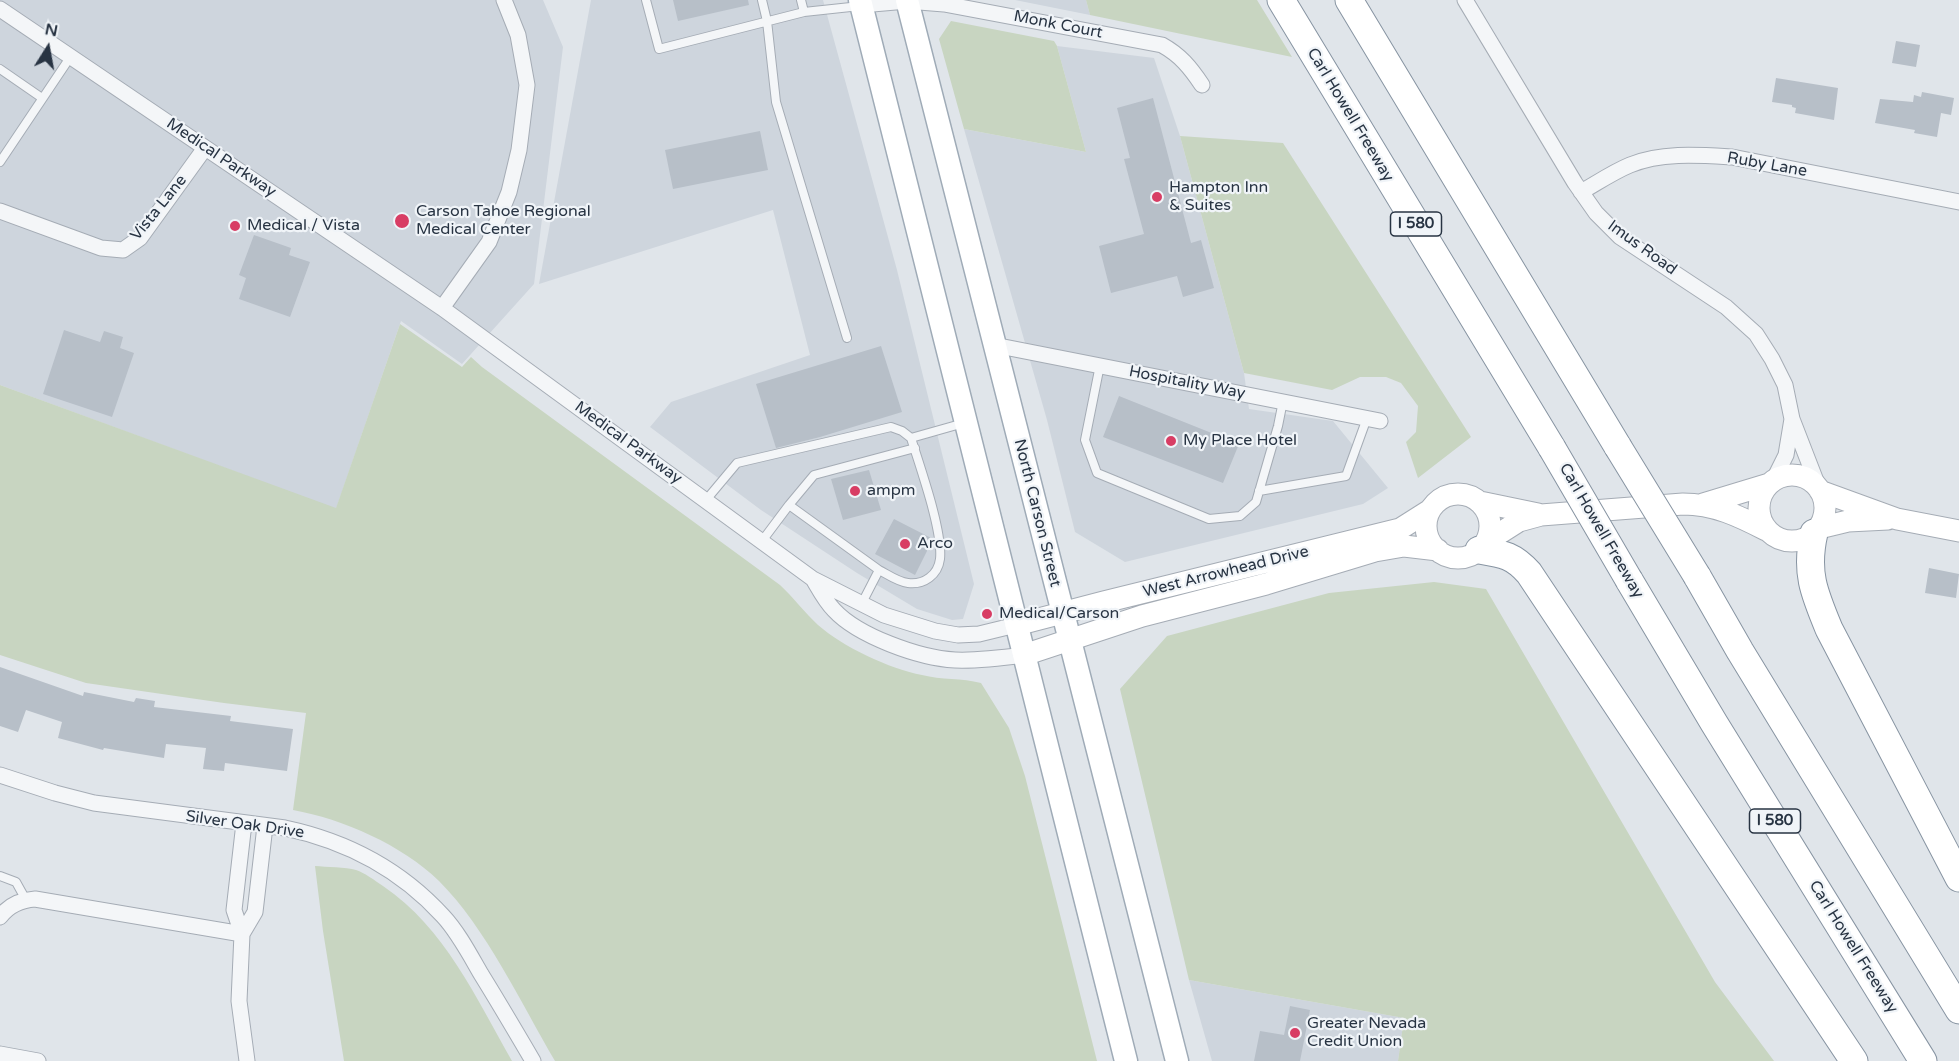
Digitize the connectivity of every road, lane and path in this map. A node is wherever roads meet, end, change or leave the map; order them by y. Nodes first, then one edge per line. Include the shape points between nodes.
1 (504, 0) edge
2 (646, 0) edge
3 (762, 0) edge
4 (801, 0) edge
5 (907, 0) edge
6 (1281, 0) edge
7 (1349, 0) edge
8 (1465, 0) edge
9 (861, 3) edge
10 (0, 9) edge
11 (804, 12) junction
12 (767, 21) junction
13 (70, 56) junction
14 (0, 69) edge
15 (1202, 85) dead end
16 (42, 98) junction
17 (206, 148) junction
18 (0, 162) edge
19 (1581, 192) junction
20 (1959, 202) edge
21 (0, 211) edge
22 (442, 308) junction
23 (847, 338) dead end
24 (994, 345) junction
25 (1100, 365) junction
26 (1283, 401) junction
27 (1374, 419) joint
28 (1792, 419) junction
29 (966, 423) junction
30 (911, 438) junction
31 (915, 448) junction
32 (1771, 482) junction
33 (1819, 488) junction
34 (1259, 491) junction
35 (706, 500) junction
36 (1480, 502) junction
37 (1703, 504) junction
38 (789, 505) junction
39 (1430, 510) junction
40 (1541, 515) junction
41 (1897, 519) junction
42 (1766, 530) junction
43 (1817, 530) junction
44 (1959, 531) edge
45 (762, 541) junction
46 (1483, 546) junction
47 (1438, 550) junction
48 (879, 570) junction
49 (813, 579) junction
50 (862, 603) junction
51 (1062, 613) junction
52 (1016, 625) junction
53 (1069, 640) junction
54 (1024, 655) junction
55 (0, 775) edge
56 (244, 823) junction
57 (265, 826) junction
58 (0, 876) edge
59 (1959, 878) edge
60 (26, 900) junction
61 (0, 917) edge
62 (242, 934) junction
63 (1959, 1010) edge
64 (0, 1054) edge
65 (38, 1061) edge
66 (248, 1061) edge
67 (533, 1061) edge
68 (1126, 1061) edge
69 (1178, 1061) edge
70 (1854, 1061) edge
71 (1923, 1061) edge

1 - 22 street via 518,35 527,85 519,150 509,192 489,242
2 - 12 lane via 658,49
3 - 12 lane
4 - 11 lane
5 - 9 street, Monk Court
5 - 15 street, Monk Court via 1162,45 1177,53
5 - 24 main road, North Carson Street
6 - 71 highway, Carl Howell Freeway / I 580, bridge via 1714,723
7 - 63 highway, bridge
8 - 19 street, Imus Road
9 - 11 lane
9 - 29 main road
10 - 13 street, Medical Parkway
11 - 12 lane
12 - 23 lane via 776,102
13 - 16 lane
13 - 17 street, Medical Parkway
14 - 16 lane
16 - 18 lane
17 - 21 street, Vista Lane via 140,238 123,250 101,248
17 - 22 street, Medical Parkway
19 - 20 street, Ruby Lane via 1631,164 1667,156 1700,155
19 - 28 street, Imus Road via 1620,237 1726,307 1756,334 1785,385
22 - 35 street, Medical Parkway
24 - 25 street, Hospitality Way
24 - 51 main road, North Carson Street
25 - 26 street, Hospitality Way
25 - 34 lane via 1085,440 1097,474 1209,519 1239,516 1256,502
26 - 27 street, Hospitality Way
26 - 34 lane
27 - 34 lane via 1346,476
28 - 32 street, Imus Road via 1786,455
28 - 33 street, Imus Road
29 - 30 lane
29 - 52 main road
30 - 31 lane
30 - 35 lane via 891,427 737,463
31 - 38 lane via 814,475
31 - 48 lane via 936,524 939,567 922,583 906,583
32 - 33 main road via 1790,474 1806,477
32 - 37 main road
32 - 42 main road via 1764,488 1758,506
33 - 41 main road
33 - 43 main road via 1826,511
35 - 45 street, Medical Parkway
36 - 39 main road via 1469,495 1452,494
36 - 40 main road
36 - 46 main road via 1491,526
37 - 40 main road
37 - 42 main road
38 - 45 lane
38 - 48 lane
39 - 47 main road via 1428,536
39 - 51 main road, West Arrowhead Drive via 1400,529
40 - 46 main road via 1519,521
41 - 43 main road via 1848,521
41 - 44 main road
42 - 43 main road via 1778,539 1794,542
43 - 59 highway via 1810,563 1818,603
45 - 49 street, Medical Parkway
46 - 47 main road via 1462,558
46 - 70 highway via 1517,560 1529,573
47 - 53 main road, West Arrowhead Drive via 1404,546 1375,551
48 - 50 lane
49 - 50 street, Medical Parkway
49 - 54 street, Medical Parkway via 833,609 850,624 914,652 953,660
50 - 52 street, Medical Parkway via 912,625 958,635
51 - 52 main road, West Arrowhead Drive
51 - 53 main road, North Carson Street
52 - 54 main road
53 - 54 main road, West Arrowhead Drive
53 - 69 main road, North Carson Street
54 - 68 main road
55 - 56 street, Silver Oak Drive via 94,803
56 - 57 street, Silver Oak Drive
56 - 62 street via 234,910
57 - 62 street via 255,912
57 - 67 street, Silver Oak Drive via 342,844 413,887 445,917
58 - 60 lane via 16,882
60 - 61 street via 10,906
60 - 62 street
62 - 66 street via 239,1001
64 - 65 street

